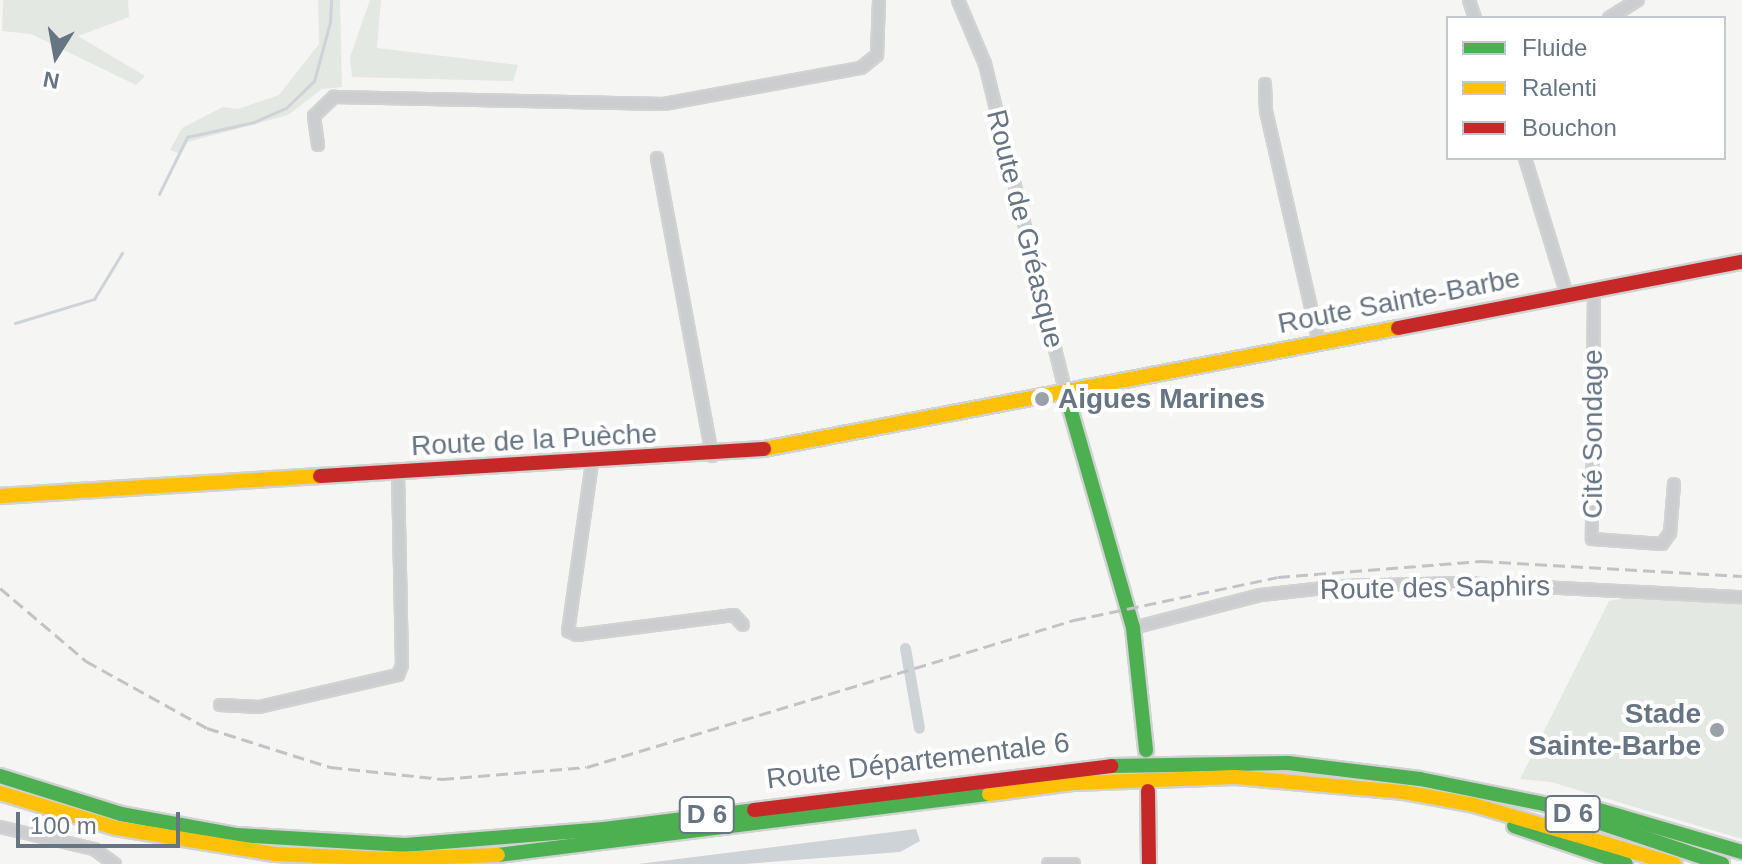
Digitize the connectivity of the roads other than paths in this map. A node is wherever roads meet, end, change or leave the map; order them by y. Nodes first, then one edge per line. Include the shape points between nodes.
1 (879, 0) edge
2 (958, 0) edge
3 (1638, 0) edge
4 (1612, 16) edge
5 (1265, 84) dead end
6 (318, 145) dead end
7 (657, 158) dead end
8 (1526, 160) edge
9 (1742, 262) edge
10 (1594, 290) junction
11 (1567, 295) junction
12 (1319, 343) junction
13 (1066, 394) junction
14 (712, 456) junction
15 (592, 463) junction
16 (398, 474) junction
17 (1674, 484) dead end
18 (0, 496) edge
19 (1742, 597) edge
20 (743, 625) dead end
21 (1133, 628) junction
22 (220, 705) dead end
23 (1146, 750) dead end
24 (0, 776) edge
25 (1420, 779) junction
26 (1148, 791) dead end
27 (1404, 792) junction
28 (0, 793) edge
29 (0, 827) edge
30 (1742, 852) edge
31 (115, 864) edge
32 (1048, 864) edge
33 (1074, 864) edge
34 (1149, 864) edge
35 (1626, 864) edge
36 (1674, 864) edge
37 (1722, 864) edge

1 - 6 street via 877,55 861,68 664,104 334,97 314,116
2 - 13 street, Route de Gréasque via 985,64
3 - 4 street
5 - 12 street via 1266,111
7 - 14 street
8 - 11 street
9 - 10 main road, Route Sainte-Barbe
10 - 11 main road, Route Sainte-Barbe
10 - 17 street, Cité Sondage via 1592,539 1662,544 1670,533
11 - 12 main road, Route Sainte-Barbe
12 - 13 main road, Route Sainte-Barbe
13 - 14 main road, Route de la Puèche via 845,438
13 - 21 main road
14 - 15 main road, Route de la Puèche
15 - 16 main road, Route de la Puèche
15 - 20 street via 568,631 577,635 734,615
16 - 18 main road, Route de la Puèche
16 - 22 street via 398,675 265,706
19 - 21 street, Route des Saphirs via 1462,583 1343,586 1261,595
21 - 23 main road
24 - 25 main road, Route Départementale 6 / D 6 via 121,814 237,835 405,845 604,829 1131,763 1288,763
25 - 30 main road via 1460,779 1529,791
25 - 37 main road, D 6 via 1544,804
26 - 34 main road
27 - 28 main road, Route Départementale 6 / D 6 via 1235,777 1074,783 519,854 390,859 275,854 116,828
27 - 35 main road
27 - 36 main road, D 6 via 1540,821
29 - 31 street via 94,849
32 - 33 street

